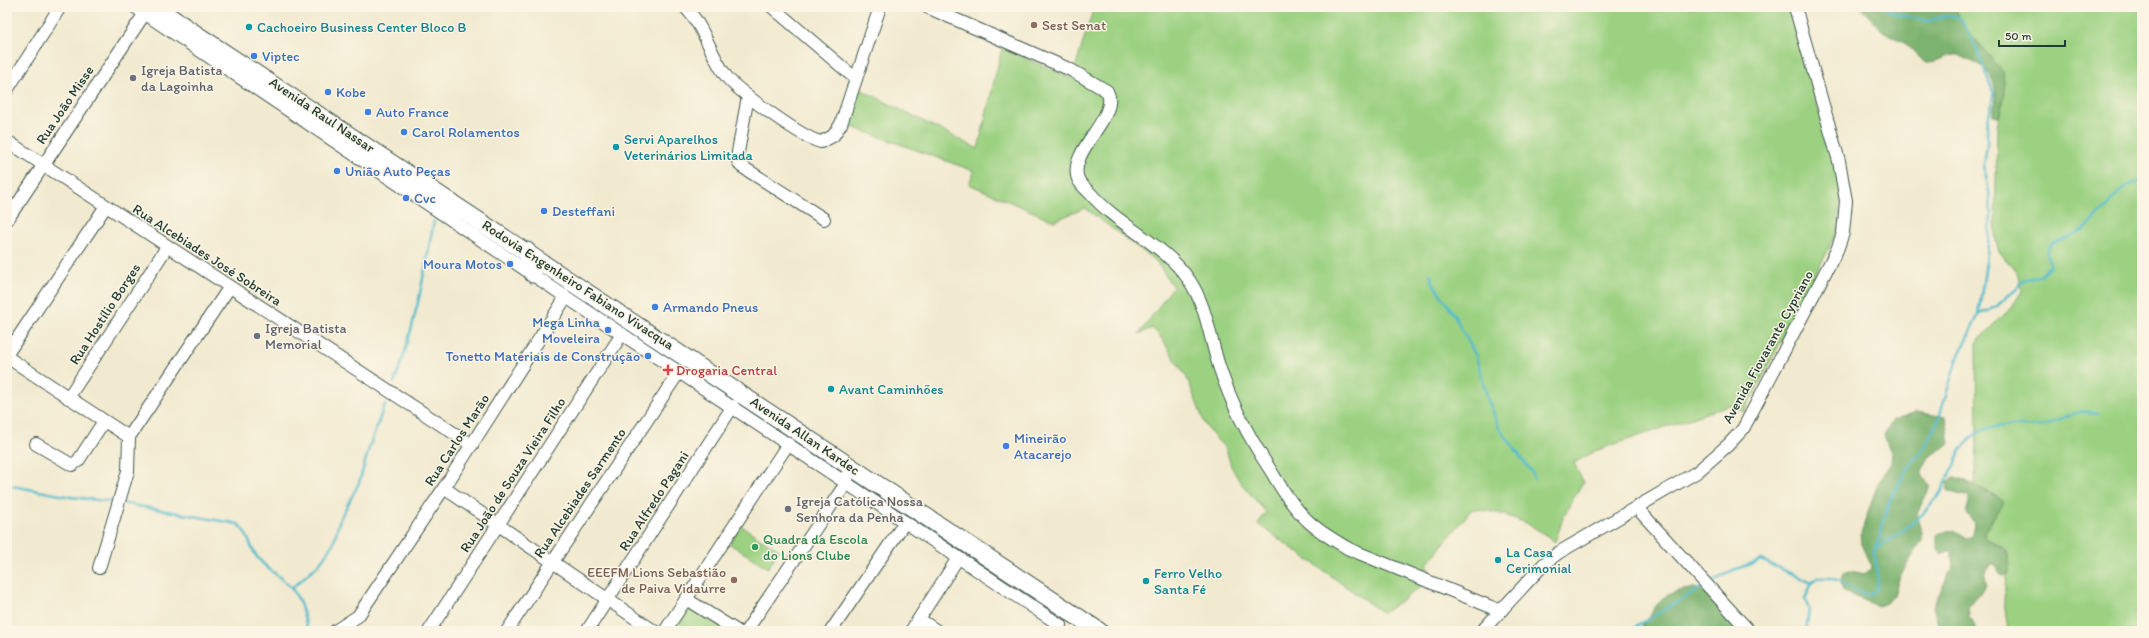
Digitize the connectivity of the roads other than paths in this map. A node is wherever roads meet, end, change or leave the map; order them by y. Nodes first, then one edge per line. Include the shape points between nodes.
1 (60, 7) edge
2 (686, 7) edge
3 (772, 7) edge
4 (880, 7) edge
5 (927, 7) edge
6 (1795, 7) edge
7 (146, 9) edge
8 (856, 79) junction
9 (8, 87) edge
10 (748, 96) junction
11 (7, 141) edge
12 (351, 145) junction
13 (43, 164) junction
14 (106, 206) junction
15 (824, 219) dead end
16 (7, 220) edge
17 (166, 247) junction
18 (526, 251) junction
19 (532, 274) junction
20 (229, 288) junction
21 (566, 297) junction
22 (622, 334) junction
23 (7, 354) edge
24 (7, 357) edge
25 (679, 372) junction
26 (68, 398) junction
27 (733, 406) junction
28 (104, 421) junction
29 (129, 437) junction
30 (36, 444) dead end
31 (788, 444) junction
32 (472, 446) junction
33 (849, 464) junction
34 (846, 482) junction
35 (444, 488) junction
36 (1637, 508) junction
37 (904, 522) junction
38 (499, 526) junction
39 (958, 558) junction
40 (552, 562) junction
41 (99, 568) dead end
42 (608, 599) junction
43 (686, 600) junction
44 (1501, 611) junction
45 (919, 619) junction
46 (1061, 622) edge
47 (335, 631) edge
48 (429, 631) edge
49 (507, 631) edge
50 (587, 631) edge
51 (654, 631) edge
52 (665, 631) edge
53 (737, 631) edge
54 (746, 631) edge
55 (831, 631) edge
56 (911, 631) edge
57 (937, 631) edge
58 (1099, 631) edge
59 (1482, 631) edge
60 (1749, 631) edge

1 - 9 street
2 - 10 street via 703,32 726,76
3 - 8 street
4 - 8 street
5 - 44 street via 1070,70 1108,91 1109,108 1080,158 1078,179 1097,202 1116,219 1172,259 1189,280 1200,302 1220,369 1244,429 1285,494 1306,519 1328,537 1349,549
6 - 36 street, Avenida Fiovarante Cypriano via 1838,161 1846,201 1843,233 1803,317 1742,429 1698,472
7 - 12 highway, Rodovia Engenheiro Fabiano Vivacqua
7 - 13 street, Rua João Misse
8 - 10 street via 838,130 827,141 821,142 809,138
10 - 15 street via 738,152 741,166
11 - 13 street, Rua Alcebiades José Sobreira
12 - 18 highway, Rodovia Engenheiro Fabiano Vivacqua
12 - 19 street, Avenida Raul Nassar
13 - 14 street, Rua Alcebiades José Sobreira
13 - 16 street, Rua João Misse
14 - 17 street, Rua Alcebiades José Sobreira
14 - 23 street
17 - 20 street, Rua Alcebiades José Sobreira
17 - 26 street, Rua Hostílio Borges
18 - 19 highway
18 - 33 highway, Rodovia Engenheiro Fabiano Vivacqua
19 - 21 street, Avenida Allan Kardec
20 - 29 street
20 - 32 street, Rua Alcebiades José Sobreira
21 - 22 street, Avenida Allan Kardec
21 - 32 street, Rua Carlos Marão
22 - 25 street, Avenida Allan Kardec
22 - 38 street, Rua João de Souza Vieira Filho
24 - 26 street
25 - 27 street, Avenida Allan Kardec
25 - 40 street, Rua Alcebiades Sarmento
26 - 28 street
27 - 31 street, Avenida Allan Kardec
27 - 42 street, Rua Alfredo Pagani
28 - 29 street
28 - 30 street via 78,461 72,465
29 - 41 street via 130,459
31 - 34 street, Avenida Allan Kardec
31 - 43 street
32 - 35 street, Rua Carlos Marão
33 - 34 street
33 - 46 highway, Rodovia Engenheiro Fabiano Vivacqua
34 - 37 street, Avenida Allan Kardec
34 - 54 street
35 - 38 street
35 - 47 street, Rua Carlos Marão via 358,616
36 - 44 street, Avenida Fiovarante Cypriano via 1558,553 1544,564
36 - 60 street
37 - 39 street, Avenida Allan Kardec
37 - 55 street
38 - 40 street
38 - 48 street, Rua João de Souza Vieira Filho
39 - 45 street
39 - 46 street, Avenida Allan Kardec
40 - 42 street
40 - 49 street, Rua Alcebiades Sarmento
42 - 50 street, Rua Alfredo Pagani
42 - 51 street
43 - 52 street
43 - 53 street
44 - 59 street, Avenida Fiovarante Cypriano
45 - 56 street
45 - 57 street
46 - 58 highway, Rodovia Engenheiro Fabiano Vivacqua

